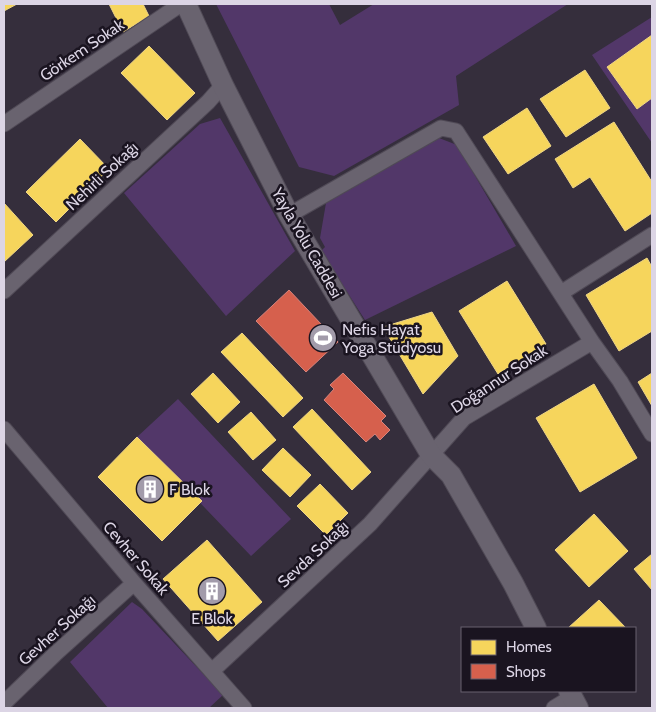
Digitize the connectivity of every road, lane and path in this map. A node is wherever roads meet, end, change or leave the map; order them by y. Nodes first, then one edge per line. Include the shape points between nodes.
1 (181, 4) edge
2 (186, 4) edge
3 (223, 85) junction
4 (4, 124) edge
5 (289, 216) junction
6 (652, 235) edge
7 (4, 291) edge
8 (561, 293) junction
9 (592, 342) junction
10 (4, 429) edge
11 (652, 434) edge
12 (431, 455) junction
13 (134, 583) junction
14 (535, 627) edge
15 (212, 672) junction
16 (573, 699) edge
17 (4, 703) edge
18 (244, 708) edge
19 (554, 708) edge

1 - 4 street, Görkem Sokak
2 - 3 street, Yayla Yolu Caddesi
3 - 5 street, Yayla Yolu Caddesi
3 - 7 street, Nehirli Sokağı
5 - 8 street via 442,128 456,131
5 - 12 street, Yayla Yolu Caddesi
6 - 8 street
8 - 9 street
9 - 11 street
9 - 12 street, Doğannur Sokak via 464,418
10 - 13 street, Cevher Sokak
12 - 14 street, Yayla Yolu Caddesi via 450,475
12 - 15 street, Sevda Sokağı via 370,524
13 - 15 street, Cevher Sokak
13 - 17 street, Gevher Sokağı
15 - 18 street, Cevher Sokak
16 - 19 street

